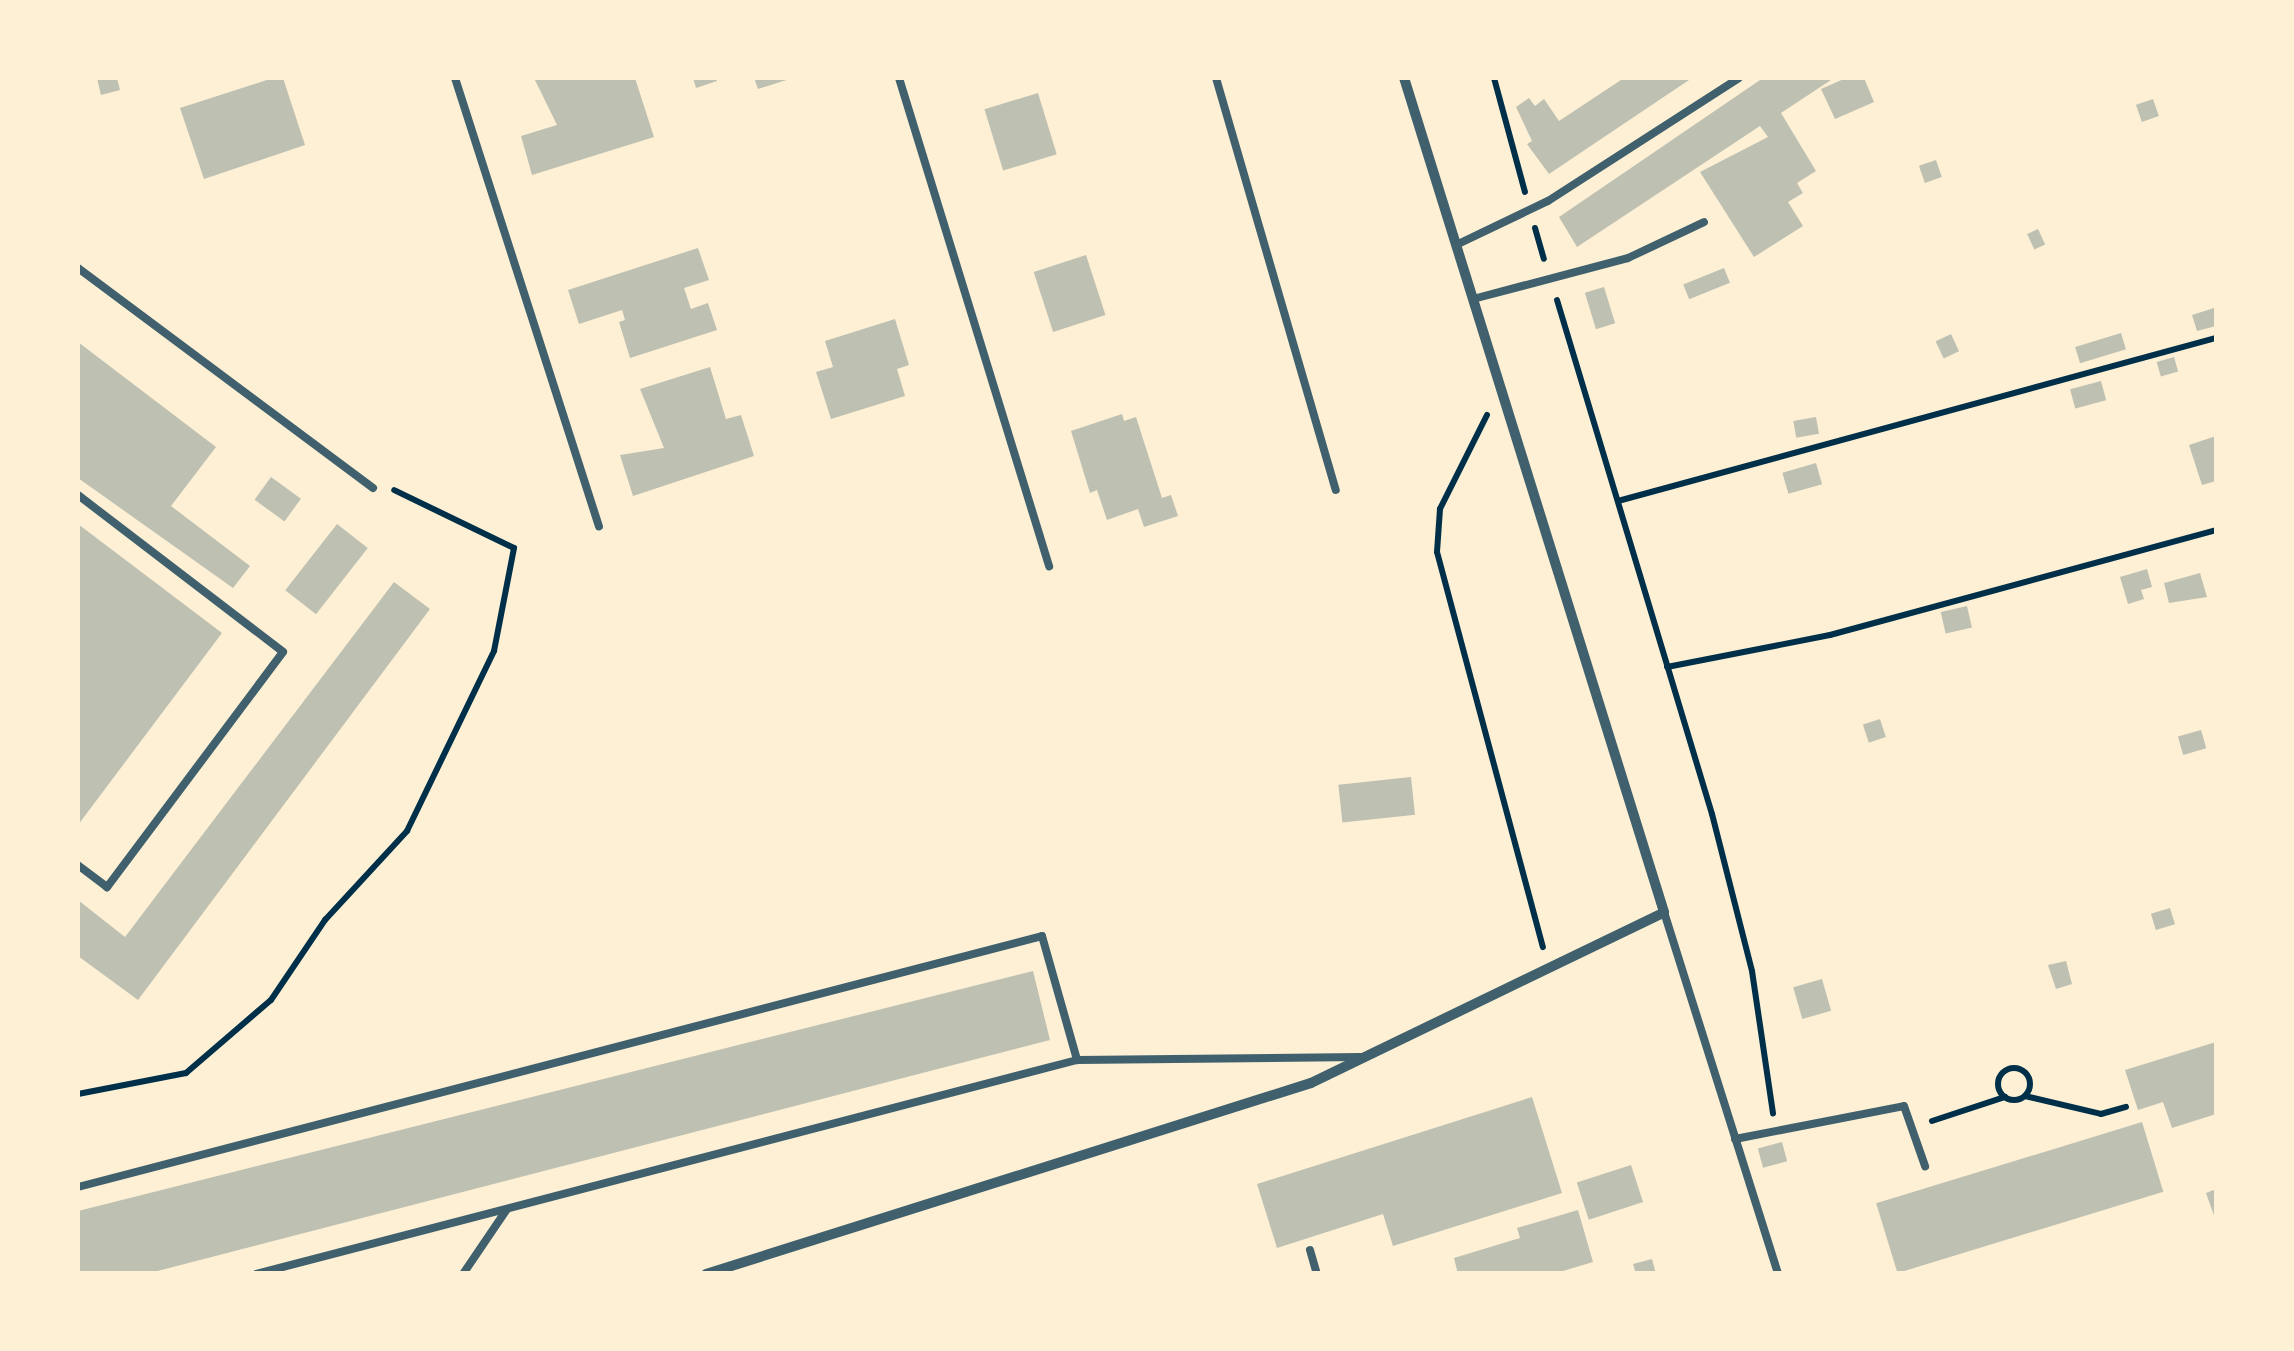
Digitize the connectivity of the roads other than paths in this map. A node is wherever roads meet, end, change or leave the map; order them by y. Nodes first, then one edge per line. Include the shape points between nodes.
1 (455, 78) edge
2 (899, 78) edge
3 (1216, 78) edge
4 (1404, 78) edge
5 (1739, 78) edge
6 (1704, 222) dead end
7 (1456, 245) junction
8 (78, 268) edge
9 (1473, 299) junction
10 (373, 488) road end
11 (1336, 490) dead end
12 (78, 495) edge
13 (599, 526) dead end
14 (1050, 566) dead end
15 (78, 865) edge
16 (1664, 912) junction
17 (1361, 1056) junction
18 (1077, 1060) junction
19 (1736, 1139) junction
20 (1925, 1166) dead end
21 (78, 1187) edge
22 (507, 1208) junction
23 (1310, 1250) dead end
24 (256, 1274) edge
25 (463, 1274) edge
26 (706, 1274) edge
27 (1317, 1274) edge
28 (1778, 1274) edge

1 - 13 lane
2 - 14 lane
3 - 11 lane
4 - 7 street
5 - 7 lane via 1530,211
6 - 9 lane via 1628,258
7 - 9 street
8 - 10 lane
9 - 16 street
12 - 15 lane via 283,652 107,887
16 - 17 street
16 - 19 lane
17 - 18 lane
17 - 26 street via 1311,1083
18 - 21 lane via 1042,936
18 - 22 lane
19 - 20 lane via 1904,1106
19 - 28 lane
22 - 24 lane
22 - 25 lane
23 - 27 lane

